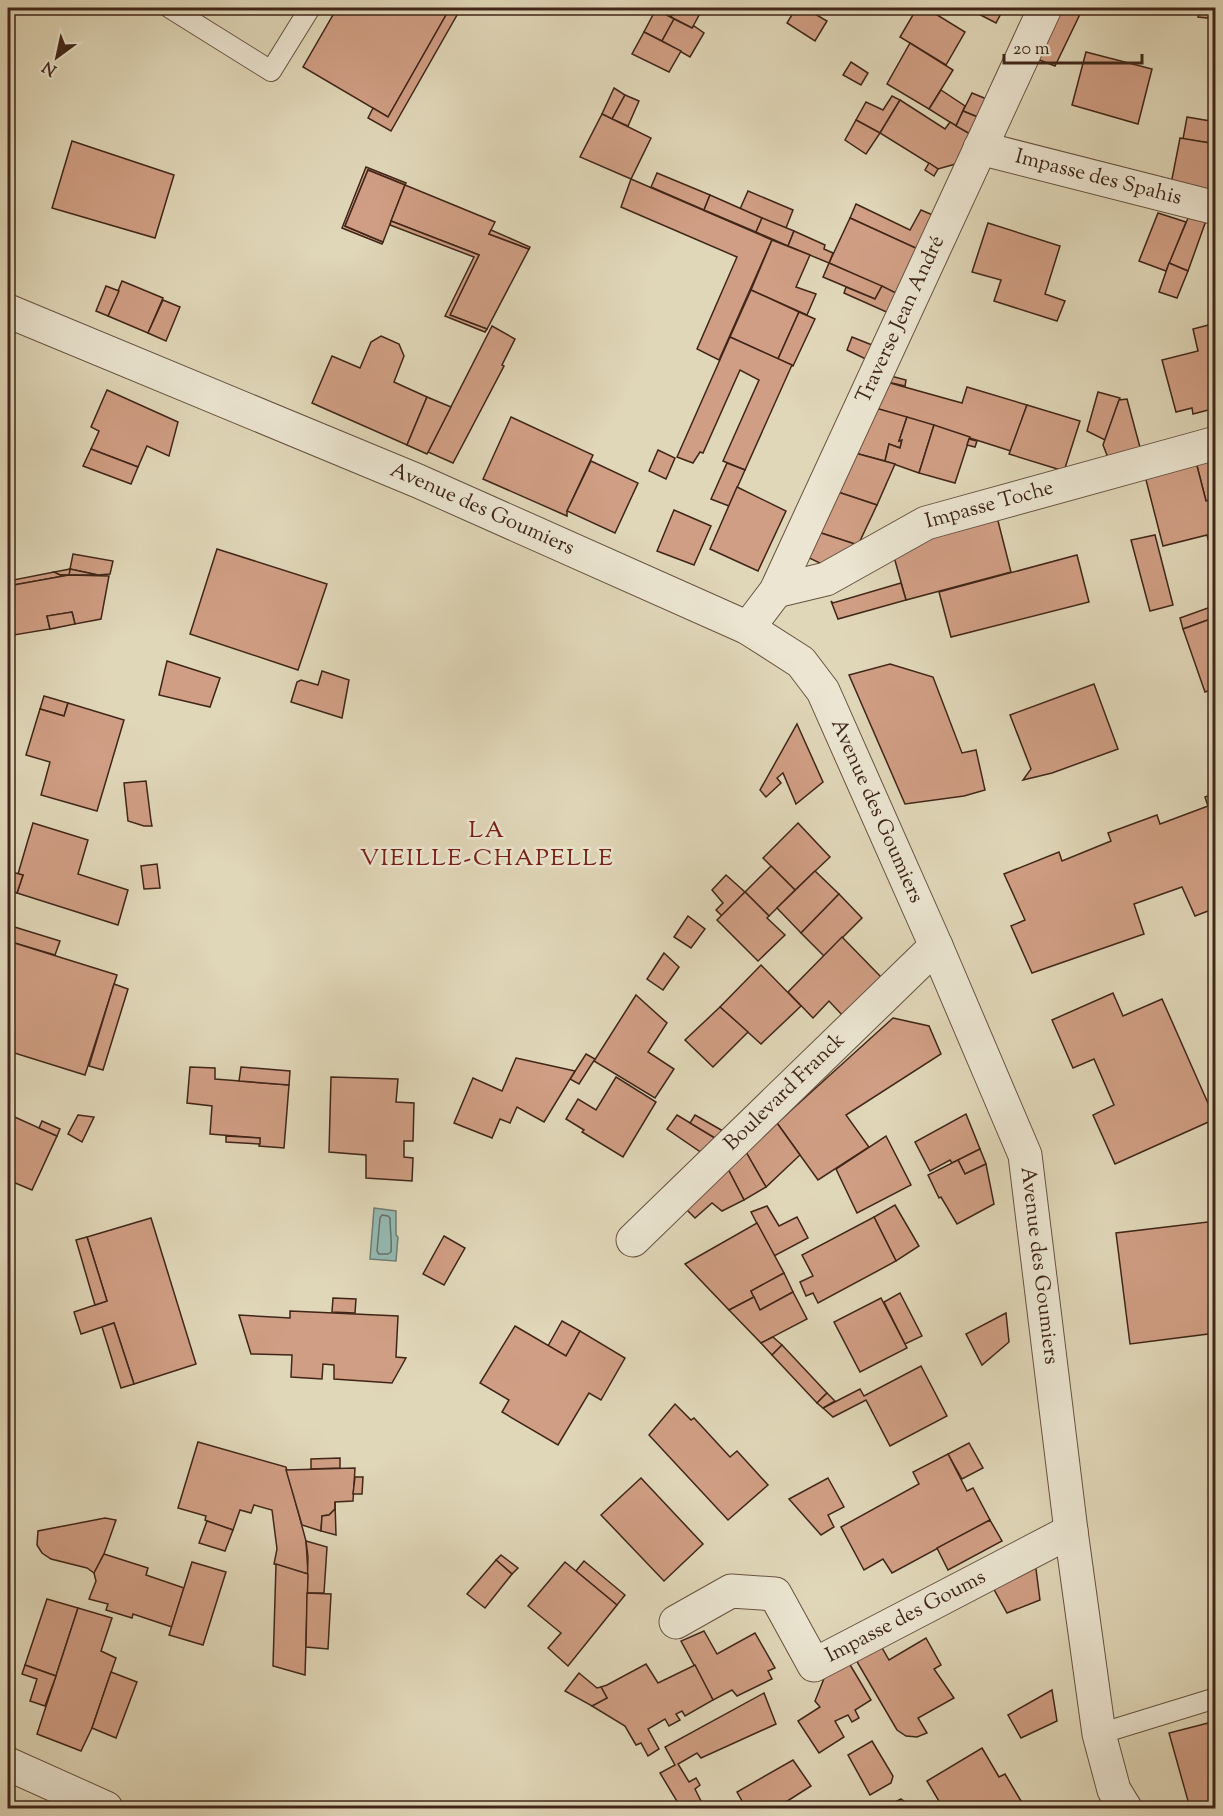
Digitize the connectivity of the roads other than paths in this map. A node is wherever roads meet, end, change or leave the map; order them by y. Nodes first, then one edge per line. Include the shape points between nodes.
1 (170, 8) edge
2 (310, 8) edge
3 (1045, 8) edge
4 (980, 148) junction
5 (1215, 208) edge
6 (8, 310) edge
7 (1215, 443) edge
8 (776, 591) junction
9 (748, 628) junction
10 (936, 946) junction
11 (633, 1240) dead end
12 (1071, 1531) junction
13 (676, 1622) dead end
14 (1215, 1698) edge
15 (1099, 1734) junction
16 (8, 1764) edge
17 (106, 1809) edge
18 (1125, 1809) edge

1 - 2 lane via 272,71
3 - 4 street, Traverse Jean André
4 - 5 street, Impasse des Spahis
4 - 8 street, Traverse Jean André
6 - 9 street, Avenue des Goumiers via 418,481
7 - 8 street, Impasse Toche via 926,523 826,579
8 - 9 street, Traverse Jean André
9 - 10 street, Avenue des Goumiers via 801,662 823,691
10 - 11 street, Boulevard Franck
10 - 12 street, Avenue des Goumiers via 1025,1155
12 - 13 street, Impasse des Goums via 814,1665 775,1594 730,1591
12 - 15 street, Avenue des Goumiers
14 - 15 lane
15 - 18 street, Avenue des Goumiers via 1114,1790
16 - 17 street

